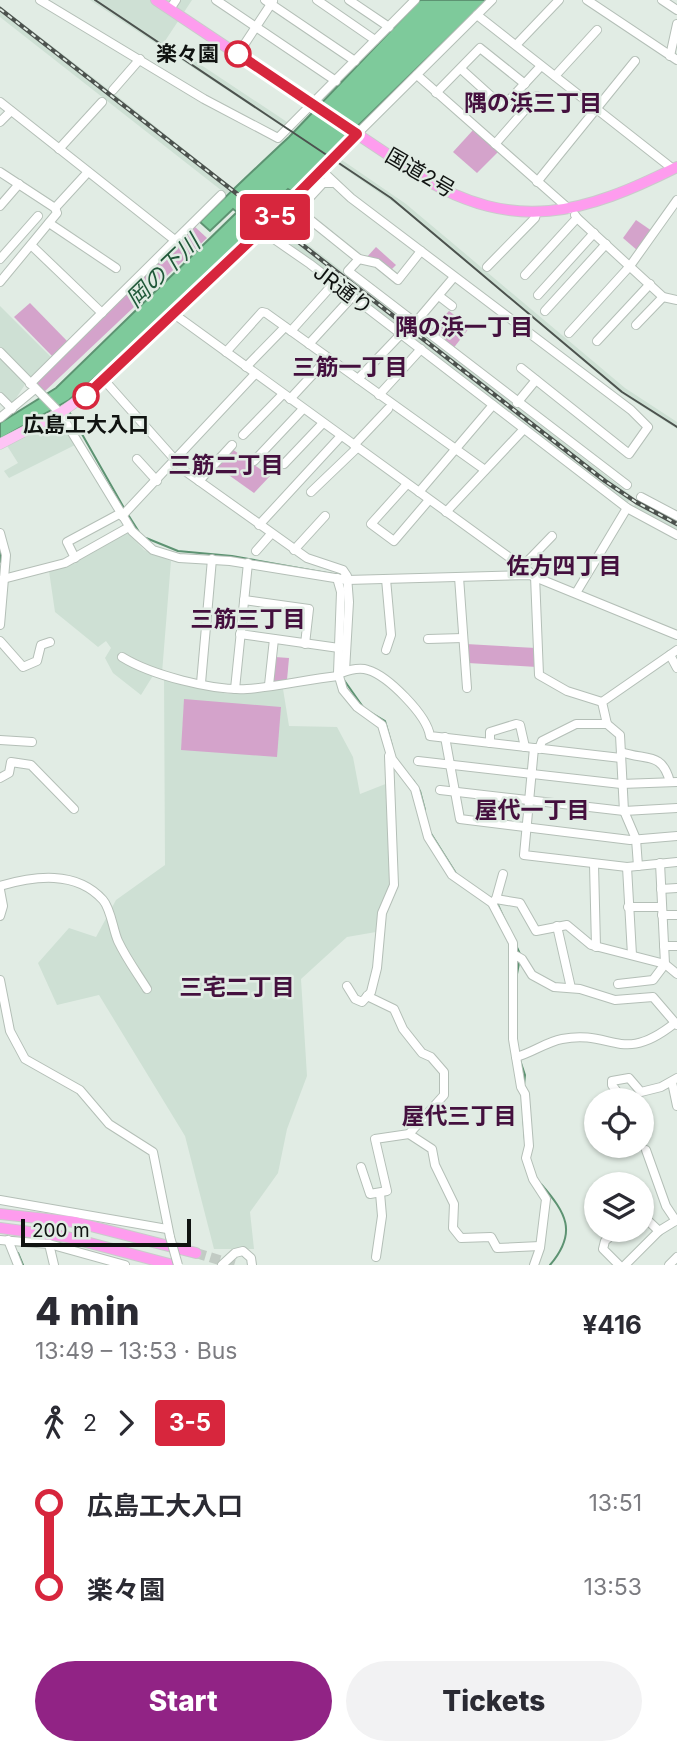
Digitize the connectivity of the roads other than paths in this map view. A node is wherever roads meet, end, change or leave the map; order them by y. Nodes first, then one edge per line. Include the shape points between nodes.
1 (40, 0) edge
2 (156, 0) edge
3 (216, 0) edge
4 (317, 0) edge
5 (349, 0) edge
6 (415, 0) edge
7 (492, 0) edge
8 (559, 0) edge
9 (587, 0) edge
10 (662, 0) edge
11 (270, 1) edge
12 (173, 4) edge
13 (677, 10) edge
14 (477, 15) junction
15 (677, 24) edge
16 (256, 27) junction
17 (389, 27) junction
18 (597, 30) dead end
19 (375, 40) junction
20 (516, 45) junction
21 (238, 54) junction
22 (674, 58) edge
23 (140, 59) junction
24 (355, 61) junction
25 (635, 61) dead end
26 (541, 65) junction
27 (460, 69) junction
28 (417, 75) junction
29 (555, 76) junction
30 (336, 81) junction
31 (525, 84) junction
32 (113, 90) dead end
33 (436, 93) junction
34 (537, 96) dead end
35 (0, 102) edge
36 (102, 102) dead end
37 (315, 106) junction
38 (596, 108) junction
39 (11, 111) junction
40 (0, 122) edge
41 (354, 132) junction
42 (495, 144) junction
43 (59, 149) junction
44 (675, 168) edge
45 (320, 169) junction
46 (0, 172) edge
47 (88, 172) junction
48 (332, 181) junction
49 (537, 182) junction
50 (19, 184) junction
51 (306, 191) junction
52 (221, 195) dead end
53 (677, 200) edge
54 (0, 206) edge
55 (55, 208) junction
56 (537, 211) junction
57 (573, 212) junction
58 (37, 216) dead end
59 (49, 223) junction
60 (261, 230) junction
61 (594, 233) junction
62 (176, 241) junction
63 (606, 244) junction
64 (32, 245) junction
65 (421, 251) junction
66 (0, 259) edge
67 (359, 259) junction
68 (630, 266) junction
69 (487, 267) dead end
70 (116, 268) dead end
71 (525, 275) dead end
72 (454, 277) junction
73 (0, 282) edge
74 (334, 283) junction
75 (650, 284) junction
76 (538, 295) dead end
77 (439, 296) junction
78 (352, 297) junction
79 (663, 297) junction
80 (677, 300) edge
81 (452, 306) dead end
82 (545, 311) dead end
83 (102, 313) junction
84 (174, 314) junction
85 (415, 323) junction
86 (636, 325) dead end
87 (288, 329) junction
88 (569, 332) dead end
89 (401, 334) junction
90 (597, 341) dead end
91 (309, 344) junction
92 (421, 349) junction
93 (0, 352) edge
94 (226, 352) junction
95 (328, 358) junction
96 (246, 367) junction
97 (521, 368) dead end
98 (255, 374) junction
99 (358, 379) junction
100 (536, 380) junction
101 (105, 381) junction
102 (35, 390) junction
103 (379, 395) junction
104 (286, 396) junction
105 (0, 397) edge
106 (517, 403) junction
107 (493, 405) junction
108 (303, 409) junction
109 (388, 409) dead end
110 (12, 410) junction
111 (65, 410) junction
112 (0, 418) edge
113 (323, 423) junction
114 (524, 429) junction
115 (243, 435) dead end
116 (341, 436) junction
117 (0, 444) edge
118 (232, 445) dead end
119 (355, 447) junction
120 (455, 449) junction
121 (137, 459) dead end
122 (174, 461) junction
123 (254, 461) dead end
124 (284, 464) dead end
125 (485, 470) junction
126 (157, 481) junction
127 (199, 481) junction
128 (407, 484) junction
129 (628, 485) dead end
130 (311, 492) dead end
131 (419, 492) junction
132 (641, 496) dead end
133 (429, 500) junction
134 (627, 508) junction
135 (446, 512) junction
136 (124, 513) junction
137 (325, 516) dead end
138 (677, 516) edge
139 (259, 525) junction
140 (129, 527) junction
141 (0, 533) edge
142 (271, 534) junction
143 (677, 535) edge
144 (552, 536) dead end
145 (294, 550) junction
146 (256, 551) dead end
147 (3, 555) edge
148 (75, 558) junction
149 (212, 559) junction
150 (248, 563) junction
151 (522, 567) junction
152 (535, 576) junction
153 (459, 577) junction
154 (3, 579) junction
155 (342, 579) junction
156 (386, 579) junction
157 (576, 593) junction
158 (244, 600) junction
159 (0, 625) edge
160 (240, 634) junction
161 (677, 635) edge
162 (463, 638) junction
163 (274, 639) junction
164 (428, 639) dead end
165 (0, 641) edge
166 (50, 642) dead end
167 (305, 644) junction
168 (339, 648) junction
169 (386, 650) dead end
170 (673, 653) edge
171 (122, 657) dead end
172 (677, 668) edge
173 (340, 674) junction
174 (201, 683) junction
175 (269, 685) junction
176 (235, 688) junction
177 (467, 688) dead end
178 (602, 702) junction
179 (607, 724) junction
180 (445, 737) junction
181 (0, 740) edge
182 (32, 742) dead end
183 (490, 743) junction
184 (525, 747) junction
185 (537, 748) junction
186 (389, 750) junction
187 (621, 755) junction
188 (418, 761) dead end
189 (449, 765) junction
190 (532, 775) junction
191 (0, 778) edge
192 (675, 783) edge
193 (621, 784) junction
194 (440, 790) dead end
195 (454, 792) junction
196 (529, 801) junction
197 (677, 808) edge
198 (74, 809) dead end
199 (624, 811) junction
200 (526, 827) junction
201 (677, 836) edge
202 (636, 839) junction
203 (677, 862) edge
204 (660, 863) junction
205 (594, 864) junction
206 (638, 866) junction
207 (627, 867) junction
208 (503, 874) dead end
209 (0, 888) edge
210 (677, 888) edge
211 (661, 889) junction
212 (494, 901) junction
213 (628, 907) junction
214 (662, 911) junction
215 (677, 915) edge
216 (0, 916) edge
217 (557, 926) junction
218 (664, 946) junction
219 (677, 946) edge
220 (596, 947) junction
221 (632, 955) junction
222 (518, 956) junction
223 (665, 964) junction
224 (676, 971) edge
225 (618, 984) dead end
226 (1, 985) edge
227 (347, 986) dead end
228 (571, 988) junction
229 (147, 989) dead end
230 (367, 996) junction
231 (676, 1024) edge
232 (516, 1057) junction
233 (674, 1080) edge
234 (614, 1088) edge
235 (637, 1088) edge
236 (651, 1088) edge
237 (677, 1106) edge
238 (409, 1134) junction
239 (649, 1158) edge
240 (361, 1167) dead end
241 (380, 1193) junction
242 (0, 1200) edge
243 (0, 1214) edge
244 (676, 1221) edge
245 (654, 1226) edge
246 (0, 1228) edge
247 (659, 1231) junction
248 (168, 1233) junction
249 (4, 1240) edge
250 (606, 1242) edge
251 (49, 1244) junction
252 (540, 1246) junction
253 (196, 1253) tunnel mouth
254 (376, 1257) dead end
255 (677, 1257) edge
256 (19, 1265) edge
257 (54, 1265) edge
258 (125, 1265) edge
259 (175, 1265) edge
260 (222, 1265) edge
261 (252, 1265) edge
262 (534, 1265) edge
263 (619, 1265) edge
264 (625, 1265) edge
265 (669, 1265) edge

1 - 23 street
2 - 12 highway, 国道2号
3 - 16 street
4 - 19 street
5 - 17 street
6 - 17 street
7 - 14 street
8 - 20 street
9 - 22 street
10 - 13 street
11 - 16 street
11 - 24 street
12 - 21 highway, 国道2号
14 - 20 street
14 - 28 street
15 - 22 street
16 - 21 street
16 - 30 street
17 - 19 street
18 - 29 street
19 - 24 street
20 - 26 street
21 - 37 highway, 国道2号
23 - 32 street
23 - 37 street via 276,138
24 - 30 street
25 - 38 street
26 - 29 street
26 - 31 street
27 - 31 street via 480,48
27 - 31 street via 503,107
27 - 33 street
28 - 33 street
28 - 41 street
29 - 38 street
30 - 37 street
33 - 42 street
34 - 42 street
35 - 39 street
36 - 43 street
37 - 41 highway, 国道2号
38 - 44 street
38 - 49 street
39 - 40 street
39 - 43 street
41 - 45 main road
41 - 56 highway, 国道2号 via 454,194 492,206
42 - 49 street
43 - 47 street
44 - 57 highway, 国道2号
45 - 48 street
45 - 51 main road
46 - 50 street
47 - 55 street
47 - 62 street
48 - 51 street
48 - 65 street
49 - 57 street
50 - 54 street
50 - 55 street
51 - 60 main road
51 - 67 street via 298,209
52 - 62 street
53 - 68 street
55 - 59 street via 58,212
56 - 57 highway, 国道2号
56 - 69 street
57 - 61 street
57 - 71 street
58 - 66 street
59 - 64 street
59 - 70 street
60 - 74 street, JR通り
60 - 84 main road
61 - 63 street
61 - 76 street
62 - 83 street
63 - 68 street
63 - 82 street
64 - 73 street
64 - 83 street
65 - 67 street via 398,280 377,263
65 - 72 street
67 - 85 street via 348,271
68 - 75 street
68 - 88 street
72 - 77 street
72 - 100 street via 648,427 629,454
74 - 78 street, JR通り
74 - 87 street
75 - 79 street
75 - 90 street
77 - 81 street
77 - 85 street
78 - 89 street, JR通り
78 - 91 street
79 - 80 street
79 - 86 street
83 - 102 street
84 - 94 street
84 - 101 main road
85 - 106 street
87 - 91 street
87 - 94 street via 262,312
87 - 96 street
89 - 92 street, JR通り
89 - 99 street
91 - 95 street
92 - 103 street
92 - 107 street, JR通り
93 - 102 street
94 - 96 street
95 - 99 street
95 - 104 street
96 - 98 street
97 - 100 street
98 - 104 street
98 - 122 street
99 - 103 street
100 - 106 street
101 - 111 main road
101 - 122 street
102 - 110 street
102 - 111 street via 51,406
103 - 120 street
104 - 108 street
104 - 115 street
105 - 110 street
106 - 129 street
107 - 114 street, JR通り
107 - 120 street
108 - 113 street
108 - 123 street
109 - 119 street
110 - 112 street
111 - 117 main road
111 - 136 street
113 - 116 street
113 - 124 street
114 - 125 street
114 - 134 street, JR通り
116 - 119 street
116 - 139 street
118 - 127 street
119 - 128 street
119 - 130 street
120 - 125 street
120 - 131 street
121 - 126 street
122 - 126 street
122 - 127 street
125 - 135 street
126 - 136 street
127 - 139 street
128 - 131 street
128 - 133 street via 371,524 394,541
131 - 133 street
132 - 138 street
133 - 135 street
134 - 143 street, JR通り
134 - 157 street
135 - 151 street
136 - 140 street
136 - 148 street via 67,542
137 - 145 street
139 - 142 street
140 - 148 street
140 - 149 street via 140,541 159,552
141 - 147 street
142 - 145 street
142 - 146 street
144 - 151 street
145 - 155 street via 311,561 340,568
147 - 154 street
148 - 154 street
149 - 150 street
149 - 174 street
150 - 155 street
150 - 158 street
151 - 152 street
152 - 153 street
152 - 157 street
152 - 178 street via 539,675 567,691
153 - 156 street
153 - 162 street
154 - 159 street
155 - 156 street
155 - 168 street
155 - 173 street
156 - 169 street via 391,635
157 - 161 street
158 - 160 street
158 - 167 street via 309,609
160 - 163 street
160 - 176 street
162 - 164 street
162 - 177 street
163 - 167 street
163 - 175 street
165 - 166 street via 23,667 37,661 41,645
167 - 168 street
168 - 173 street
170 - 172 street
170 - 178 street
171 - 174 street via 156,673
173 - 175 street
173 - 180 street via 371,671 415,708 430,736
173 - 186 street via 343,690 382,725
174 - 176 street
175 - 176 street
178 - 179 street
179 - 185 street via 576,724
179 - 187 street via 620,735
180 - 183 street
180 - 189 street
181 - 182 street
183 - 184 street
183 - 184 street via 492,730 516,724
184 - 185 street
185 - 187 street
185 - 190 street
186 - 212 street via 415,789 426,833 454,877
186 - 230 street via 394,885 382,913 377,968
187 - 192 street via 659,761
187 - 193 street
188 - 189 street
189 - 190 street
189 - 195 street
190 - 193 street
190 - 196 street
191 - 198 street via 9,773 10,762 31,765
192 - 193 street
193 - 199 street
194 - 195 street
195 - 196 street
195 - 200 street via 460,820
196 - 199 street
196 - 200 street
197 - 199 street
199 - 202 street
200 - 202 street
200 - 205 street via 524,855
201 - 202 street
202 - 206 street
203 - 204 street
204 - 206 street
204 - 211 street
205 - 207 street
205 - 220 street
206 - 207 street
207 - 213 street
208 - 212 street
209 - 216 street
209 - 229 street via 28,877 52,877 76,883 104,901 122,949
210 - 211 street
211 - 214 street
212 - 217 street via 520,902 536,932
212 - 222 street
213 - 214 street
213 - 221 street
214 - 215 street
214 - 218 street
217 - 220 street via 567,925
217 - 228 street
218 - 219 street
218 - 223 street
220 - 221 street
221 - 223 street
222 - 228 street via 536,977 554,987
222 - 232 street via 511,1003
223 - 224 street
223 - 225 street via 653,980
226 - 248 street via 10,1031 25,1059 80,1090 109,1124 153,1152
227 - 230 street via 355,999 362,1002
228 - 231 street via 615,1000 649,996
230 - 238 street via 394,1009 415,1045 444,1072 444,1095
231 - 232 street via 653,1039 629,1046 563,1039
232 - 252 street via 526,1095 526,1158 546,1199
233 - 236 street
233 - 237 street
234 - 235 street via 612,1081 629,1078
238 - 241 street via 375,1139 387,1191
238 - 252 street via 432,1149 454,1203 453,1228 461,1238 491,1237 498,1248
239 - 244 street
240 - 241 street via 370,1194
241 - 254 street
242 - 248 street
243 - 253 highway via 75,1222
244 - 247 street
245 - 247 street
246 - 259 highway via 66,1237
247 - 264 street
248 - 259 street, bridge
249 - 251 street
249 - 256 street
250 - 263 street via 603,1249
251 - 257 street
251 - 258 street
252 - 262 street
255 - 265 street
260 - 261 street via 243,1251

